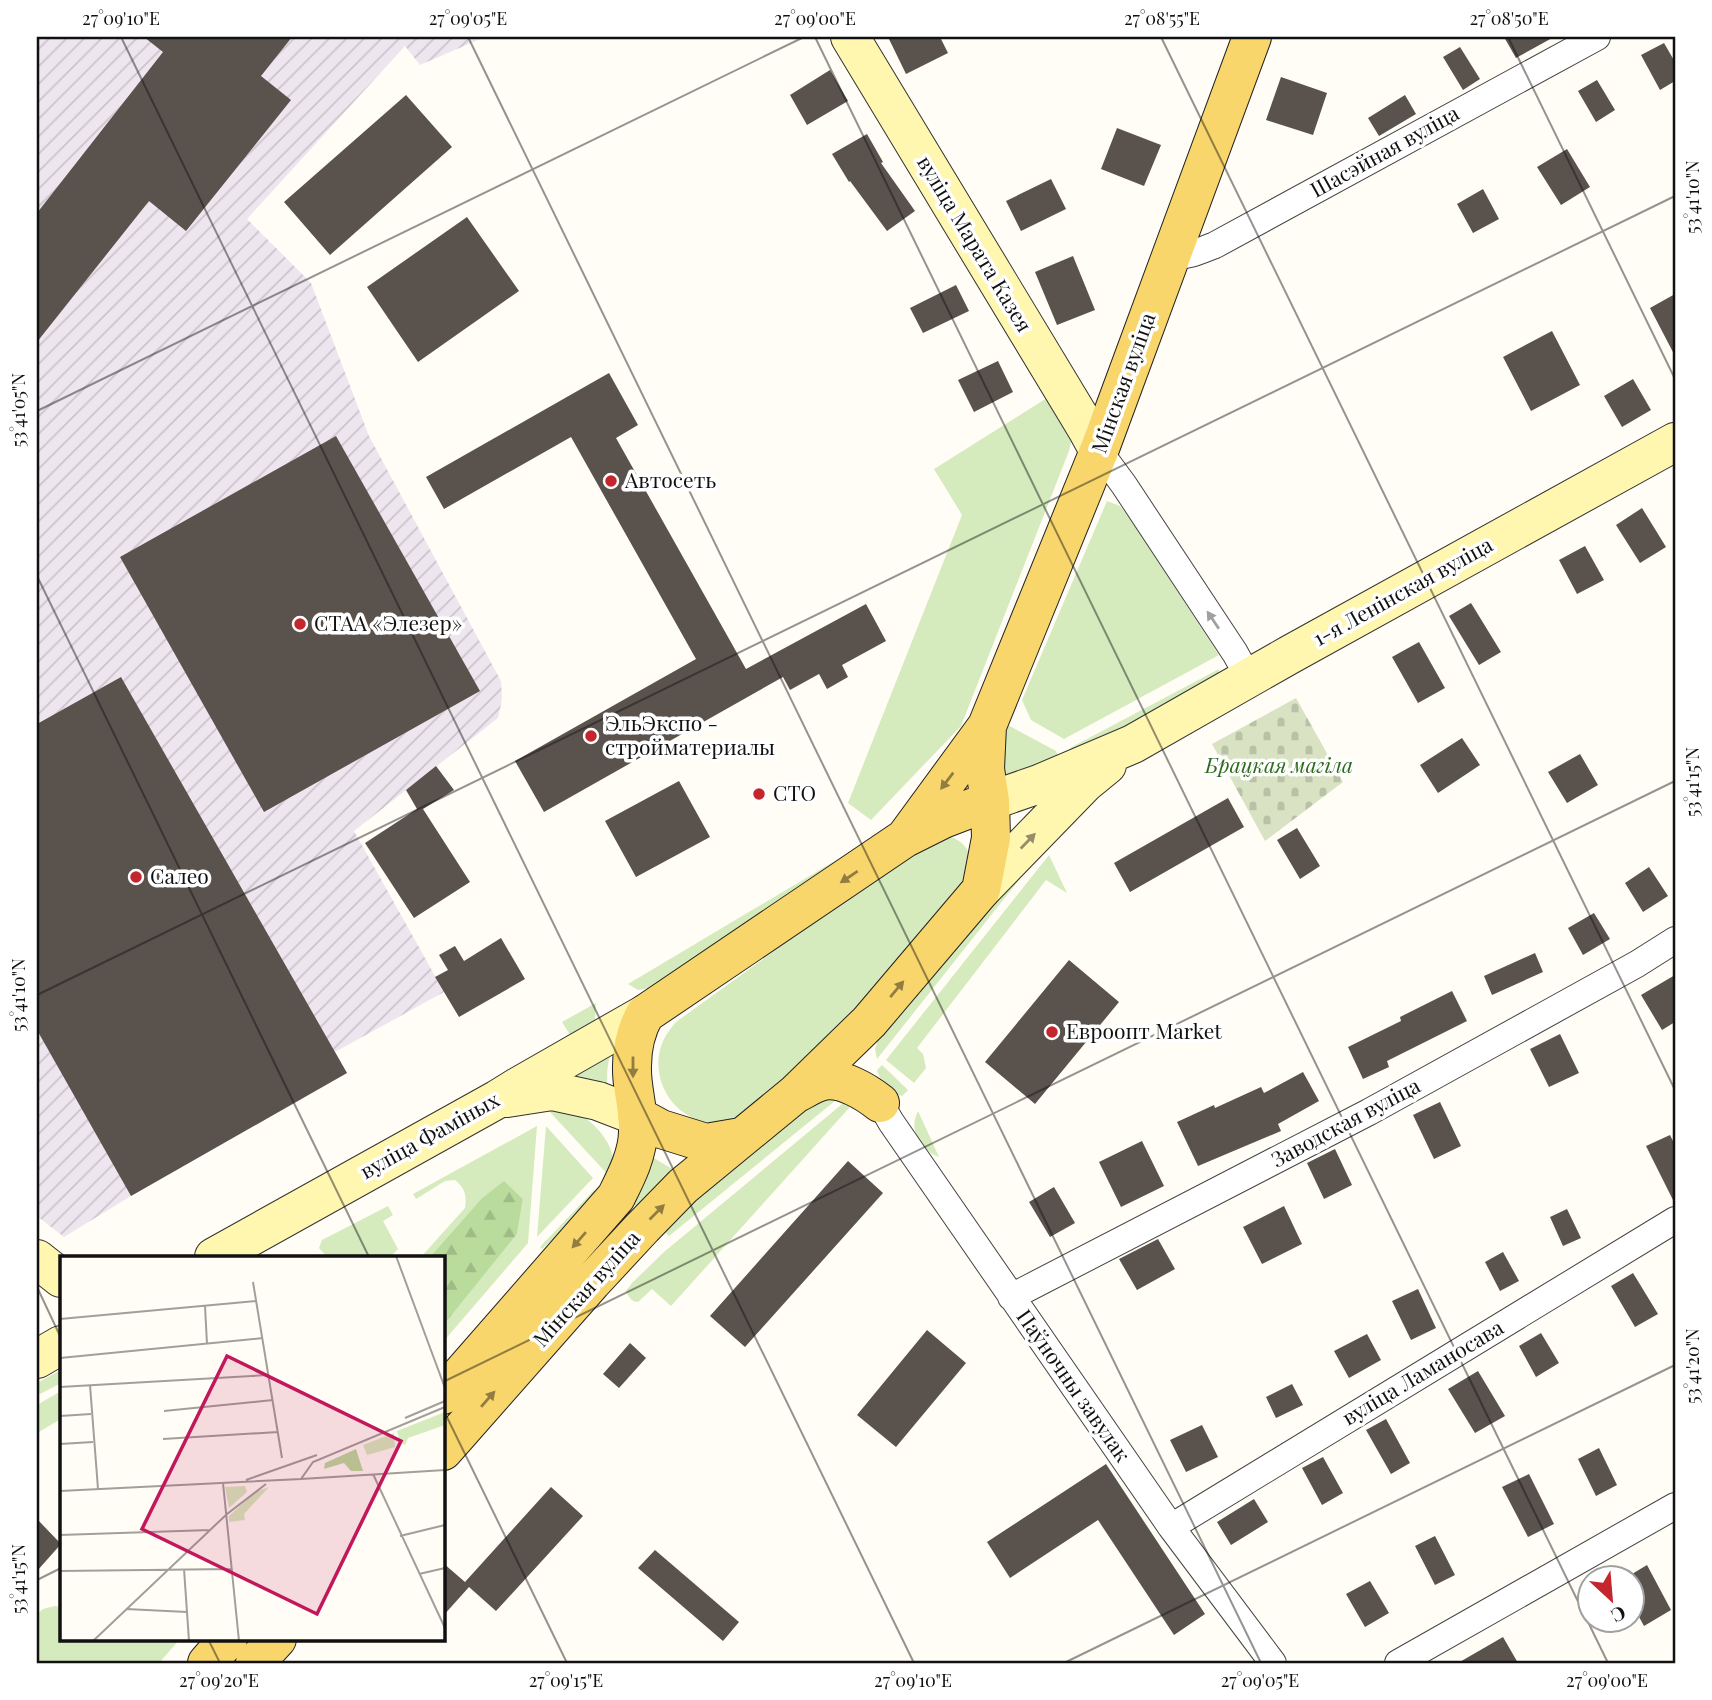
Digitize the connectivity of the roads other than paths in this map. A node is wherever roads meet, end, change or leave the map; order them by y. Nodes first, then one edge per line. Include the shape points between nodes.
1 (850, 37) edge
2 (1252, 37) edge
3 (1597, 37) edge
4 (1170, 256) junction
5 (1675, 442) edge
6 (1099, 451) junction
7 (1249, 678) junction
8 (987, 726) junction
9 (1133, 744) junction
10 (990, 801) junction
11 (920, 830) junction
12 (984, 877) junction
13 (1675, 940) edge
14 (645, 1014) junction
15 (869, 1022) junction
16 (795, 1094) junction
17 (498, 1099) junction
18 (880, 1103) junction
19 (637, 1116) junction
20 (741, 1137) junction
21 (1675, 1220) edge
22 (216, 1256) edge
23 (37, 1259) edge
24 (60, 1277) edge
25 (1011, 1297) junction
26 (60, 1346) edge
27 (37, 1359) edge
28 (444, 1394) edge
29 (444, 1450) edge
30 (1675, 1506) edge
31 (1171, 1527) junction
32 (227, 1640) edge
33 (276, 1640) edge
34 (207, 1663) edge
35 (255, 1663) edge
36 (1273, 1663) edge
37 (1398, 1663) edge

1 - 6 main road, вуліца Марата Казея
2 - 4 main road, Мінская вуліца
3 - 4 street, Шасэйная вуліца via 1215,245 1182,257
4 - 6 main road, Мінская вуліца
5 - 7 main road, 1-я Ленінская вуліца
7 -> 6 street
6 - 8 main road, Мінская вуліца
7 - 9 main road, 1-я Ленінская вуліца
8 - 10 main road via 985,769
8 -> 11 main road
9 - 10 main road
12 -> 9 main road
10 - 11 main road
10 - 12 main road via 991,838
11 - 12 main road via 966,827 984,850
11 -> 14 main road
15 -> 12 main road
13 - 25 street, Заводская вуліца via 1369,1112
14 - 17 main road, вуліца Фаміных
14 -> 19 main road, Мінская вуліца via 636,1030 631,1067
15 - 16 main road
15 - 18 main road via 861,1041 862,1056
16 - 18 main road via 823,1081 838,1081
16 - 20 main road, Мінская вуліца
17 - 19 main road via 552,1091
17 - 22 main road, вуліца Фаміных
18 - 25 street, Паўночны завулак
19 - 20 main road via 706,1143
19 -> 28 main road, Мінская вуліца via 636,1147 616,1197
29 -> 20 main road, Мінская вуліца via 643,1227
21 - 31 street, вуліца Ламаносава
23 - 24 main road
25 - 31 street, Паўночны завулак
26 - 27 main road
30 - 37 street
31 - 36 street, Паўночны завулак
32 - 34 main road
33 - 35 main road

